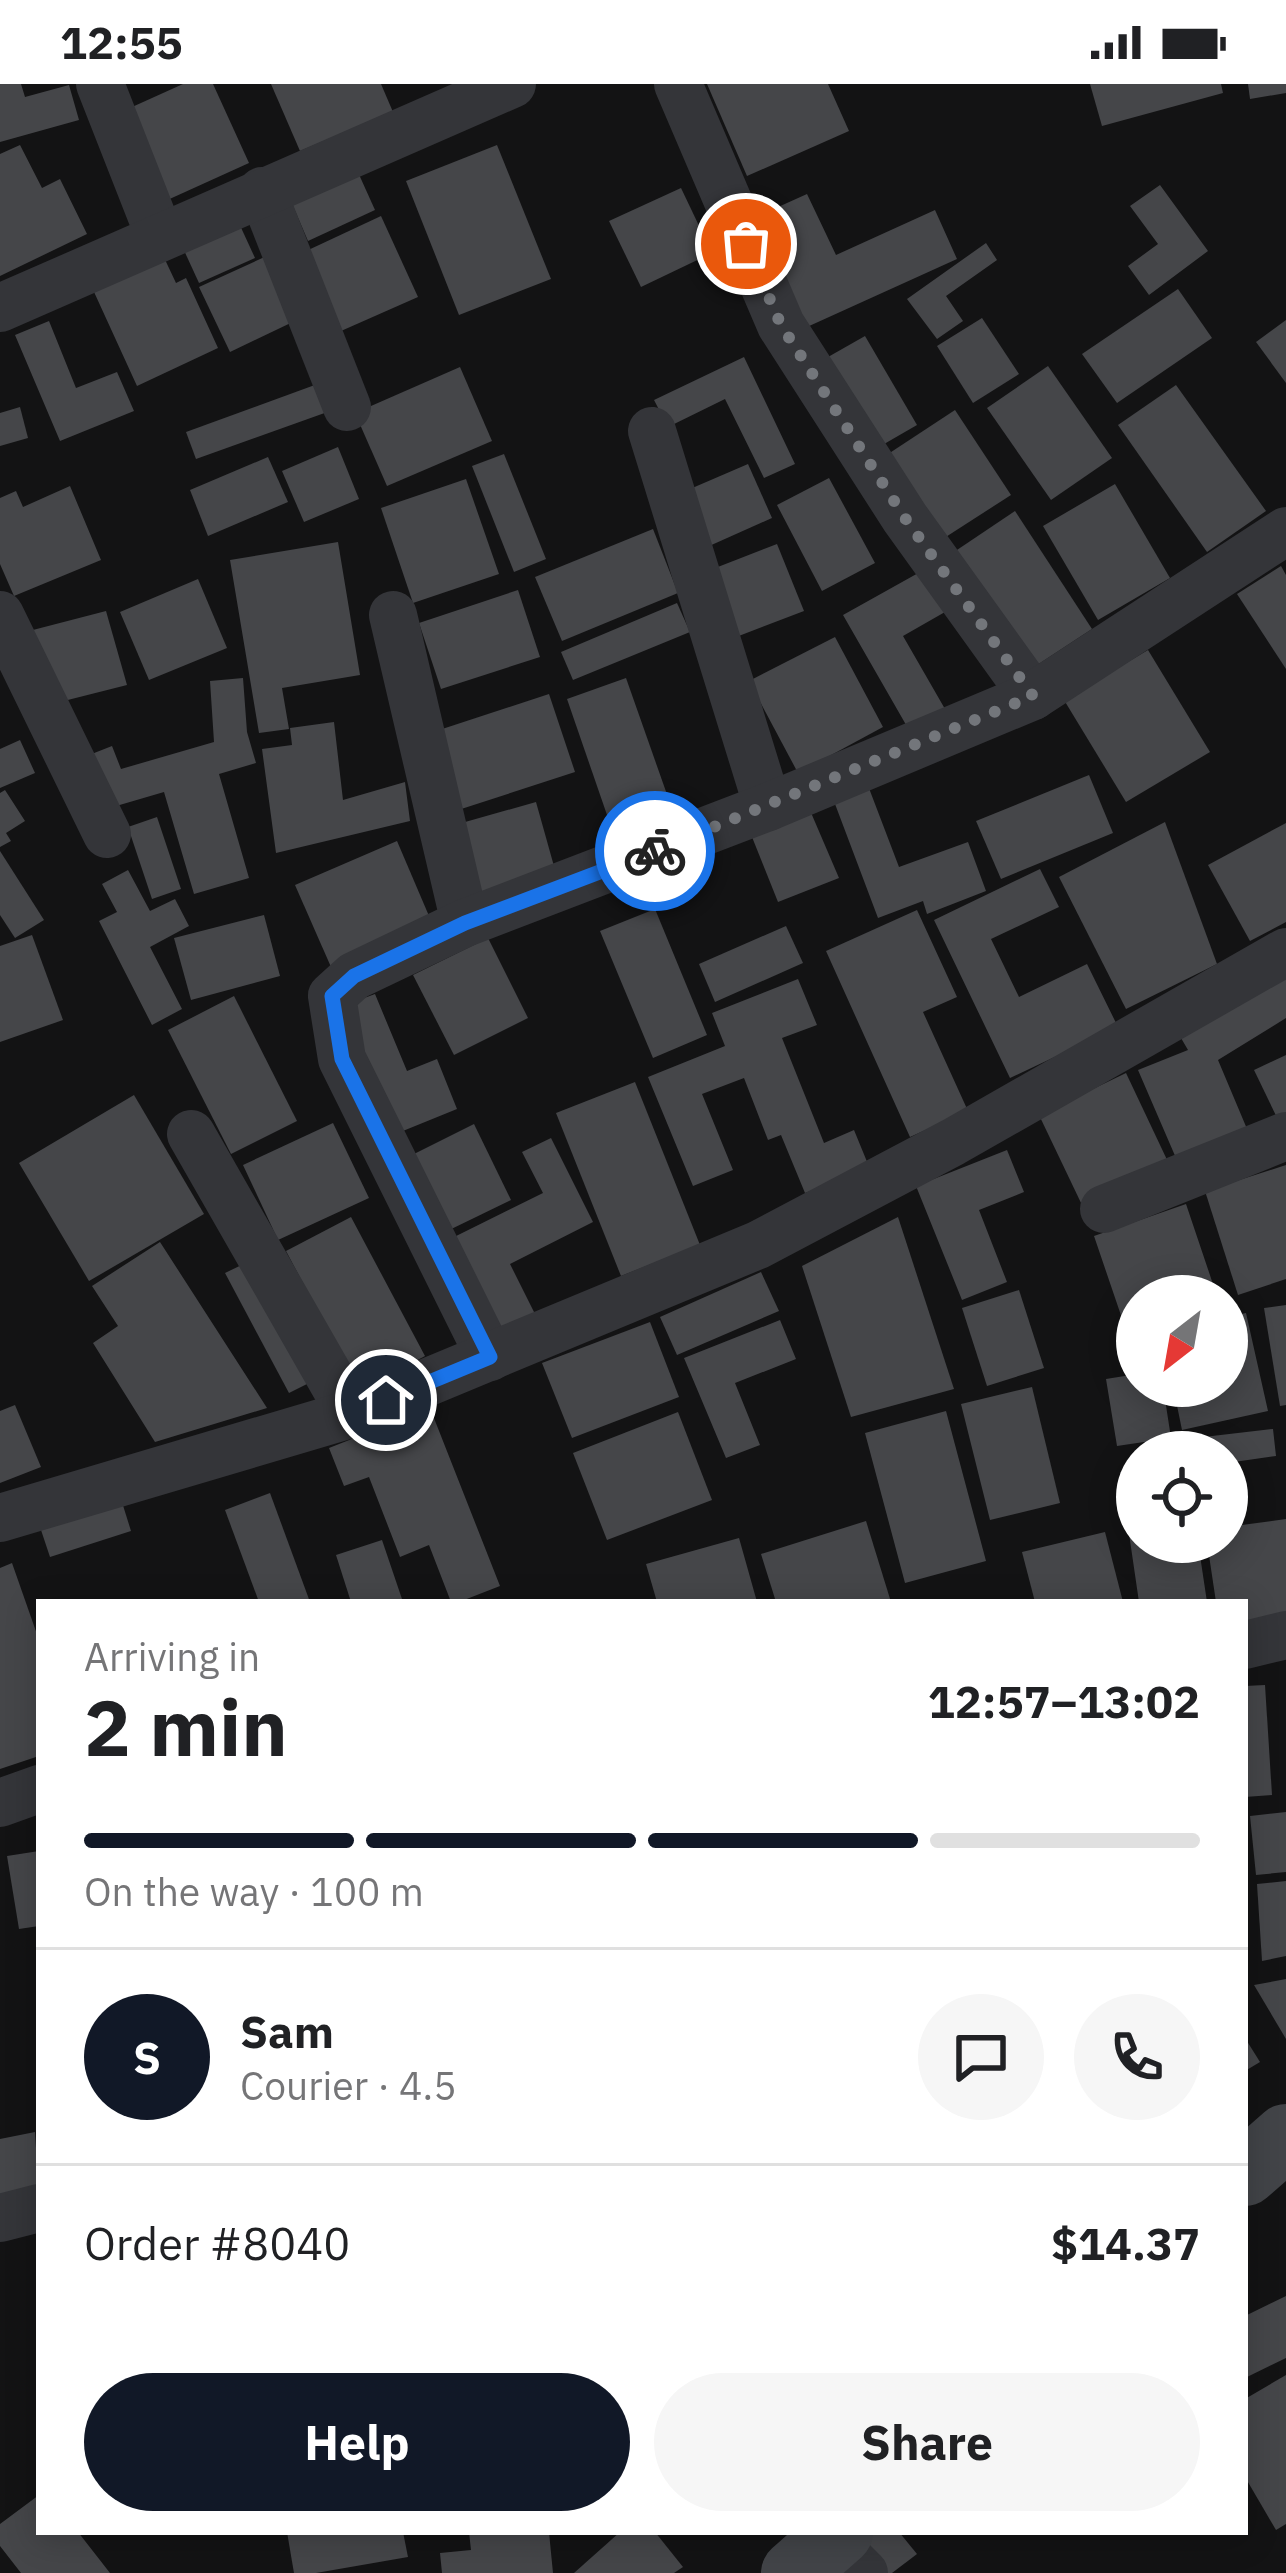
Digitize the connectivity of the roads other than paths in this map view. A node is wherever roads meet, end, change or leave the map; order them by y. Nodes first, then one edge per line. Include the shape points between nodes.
1 (100, 84) edge
2 (512, 84) edge
3 (677, 84) edge
4 (262, 191) junction
5 (160, 237) junction
6 (0, 308) edge
7 (347, 407) dead end
8 (652, 430) dead end
9 (1286, 531) edge
10 (0, 615) edge
11 (393, 615) dead end
12 (1033, 696) junction
13 (768, 807) junction
14 (107, 834) dead end
15 (465, 923) junction
16 (1286, 952) edge
17 (191, 1134) dead end
18 (1286, 1136) edge
19 (1104, 1209) dead end
20 (490, 1357) junction
21 (351, 1414) junction
22 (0, 1518) edge
23 (1286, 1634) edge
24 (1248, 1644) edge
25 (36, 1790) edge
26 (0, 1803) edge
27 (1286, 2137) edge
28 (1248, 2170) edge
29 (36, 2209) edge
30 (0, 2218) edge

1 - 5 street
2 - 4 street
3 - 12 street via 781,325
4 - 5 street
4 - 7 street
5 - 6 street
8 - 13 street
9 - 12 street
10 - 14 street
11 - 15 street
12 - 13 street
13 - 15 street
15 - 20 street via 354,976 332,996 342,1059
16 - 20 street via 758,1245
17 - 21 street
18 - 19 street
20 - 21 street
21 - 22 street
23 - 24 street
25 - 26 street
27 - 28 street
29 - 30 street

